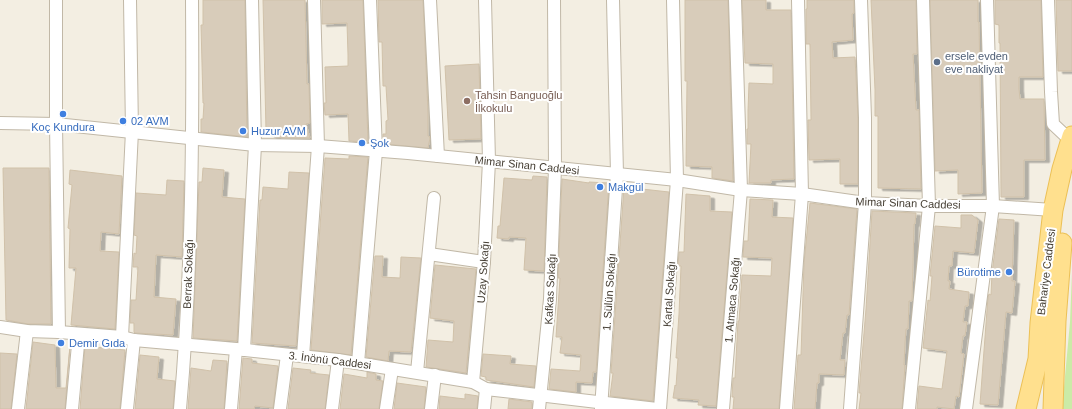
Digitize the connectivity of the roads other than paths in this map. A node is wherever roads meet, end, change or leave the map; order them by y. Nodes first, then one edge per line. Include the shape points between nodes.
1 (56, 0) edge
2 (130, 0) edge
3 (192, 0) edge
4 (252, 0) edge
5 (314, 0) edge
6 (370, 0) edge
7 (430, 0) edge
8 (486, 0) edge
9 (554, 0) edge
10 (613, 0) edge
11 (673, 0) edge
12 (736, 0) edge
13 (798, 0) edge
14 (861, 0) edge
15 (923, 0) edge
16 (987, 0) edge
17 (1048, 0) edge
18 (0, 123) edge
19 (56, 124) junction
20 (132, 131) junction
21 (193, 138) junction
22 (1071, 138) edge
23 (255, 145) junction
24 (318, 146) junction
25 (376, 151) junction
26 (438, 156) junction
27 (489, 161) junction
28 (555, 168) junction
29 (1072, 168) edge
30 (617, 174) junction
31 (677, 180) junction
32 (741, 190) junction
33 (802, 194) junction
34 (434, 198) dead end
35 (866, 203) junction
36 (929, 206) junction
37 (993, 206) junction
38 (1053, 210) junction
39 (429, 254) junction
40 (484, 262) junction
41 (0, 327) edge
42 (27, 332) junction
43 (59, 332) junction
44 (79, 334) junction
45 (122, 337) junction
46 (134, 340) junction
47 (185, 344) junction
48 (1055, 344) junction
49 (240, 349) junction
50 (287, 355) junction
51 (303, 356) junction
52 (1038, 359) junction
53 (338, 360) junction
54 (358, 363) junction
55 (392, 369) junction
56 (417, 372) junction
57 (435, 375) junction
58 (473, 382) junction
59 (486, 389) junction
60 (541, 396) junction
61 (602, 406) edge
62 (18, 409) edge
63 (72, 409) edge
64 (127, 409) edge
65 (180, 409) edge
66 (231, 409) edge
67 (280, 409) edge
68 (332, 409) edge
69 (386, 409) edge
70 (431, 409) edge
71 (484, 409) edge
72 (539, 409) edge
73 (658, 409) edge
74 (723, 409) edge
75 (786, 409) edge
76 (850, 409) edge
77 (909, 409) edge
78 (966, 409) edge
79 (1026, 409) edge
80 (1034, 409) edge
81 (1044, 409) edge
82 (1053, 409) edge

1 - 19 street
2 - 20 street
3 - 21 street, Berrak Sokağı
4 - 23 street
5 - 24 street
6 - 25 street
7 - 26 street
8 - 27 street, Uzay Sokağı
9 - 28 street, Kafkas Sokağı
10 - 30 street, 1. Sülün Sokağı
11 - 31 street, Kartal Sokağı
12 - 32 street, 1. Atmaca Sokağı
13 - 33 street
14 - 35 street
15 - 36 street
16 - 37 street
17 - 22 street via 1053,124
18 - 19 street, Mimar Sinan Caddesi
19 - 20 street, Mimar Sinan Caddesi
19 - 43 street
20 - 21 street, Mimar Sinan Caddesi
20 - 45 street
21 - 23 street, Mimar Sinan Caddesi
21 - 47 street, Berrak Sokağı
22 - 38 main road, Bahariye Caddesi
23 - 24 street, Mimar Sinan Caddesi
23 - 49 street
24 - 25 street, Mimar Sinan Caddesi
24 - 51 street
25 - 26 street, Mimar Sinan Caddesi
25 - 54 street
26 - 27 street, Mimar Sinan Caddesi
27 - 28 street, Mimar Sinan Caddesi
27 - 40 street, Uzay Sokağı
28 - 30 street, Mimar Sinan Caddesi
28 - 60 street, Kafkas Sokağı via 550,299
29 - 48 main road via 1063,222
30 - 31 street, Mimar Sinan Caddesi
30 - 61 street, 1. Sülün Sokağı
31 - 32 street, Mimar Sinan Caddesi
31 - 73 street, Kartal Sokağı
32 - 33 street, Mimar Sinan Caddesi
32 - 74 street, 1. Atmaca Sokağı
33 - 35 street, Mimar Sinan Caddesi
33 - 75 street
34 - 39 street
35 - 36 street, Mimar Sinan Caddesi
35 - 76 street
36 - 37 street, Mimar Sinan Caddesi
36 - 77 street
37 - 38 street, Mimar Sinan Caddesi
37 - 78 street
38 - 52 main road, Bahariye Caddesi
39 - 40 street
39 - 56 street
40 - 58 street, Uzay Sokağı
41 - 42 street, 3. İnönü Caddesi
42 - 43 street, 3. İnönü Caddesi
42 - 62 street
43 - 44 street, 3. İnönü Caddesi
44 - 45 street, 3. İnönü Caddesi
44 - 63 street
45 - 46 street, 3. İnönü Caddesi
46 - 47 street, 3. İnönü Caddesi
46 - 64 street
47 - 49 street, 3. İnönü Caddesi
47 - 65 street, Berrak Sokağı
48 - 81 main road
48 - 82 main road
49 - 50 street, 3. İnönü Caddesi
49 - 66 street
50 - 51 street, 3. İnönü Caddesi
50 - 67 street
51 - 53 street, 3. İnönü Caddesi
52 - 79 main road, Bahariye Caddesi
52 - 80 main road
53 - 54 street, 3. İnönü Caddesi
53 - 68 street
54 - 55 street, 3. İnönü Caddesi
55 - 56 street, 3. İnönü Caddesi
55 - 69 street
56 - 57 street, 3. İnönü Caddesi
57 - 58 street, 3. İnönü Caddesi
57 - 70 street
58 - 59 street, 3. İnönü Caddesi
59 - 60 street, 3. İnönü Caddesi
59 - 71 street
60 - 61 street, 3. İnönü Caddesi
60 - 72 street, Kafkas Sokağı
61 - 73 street, 3. İnönü Caddesi

